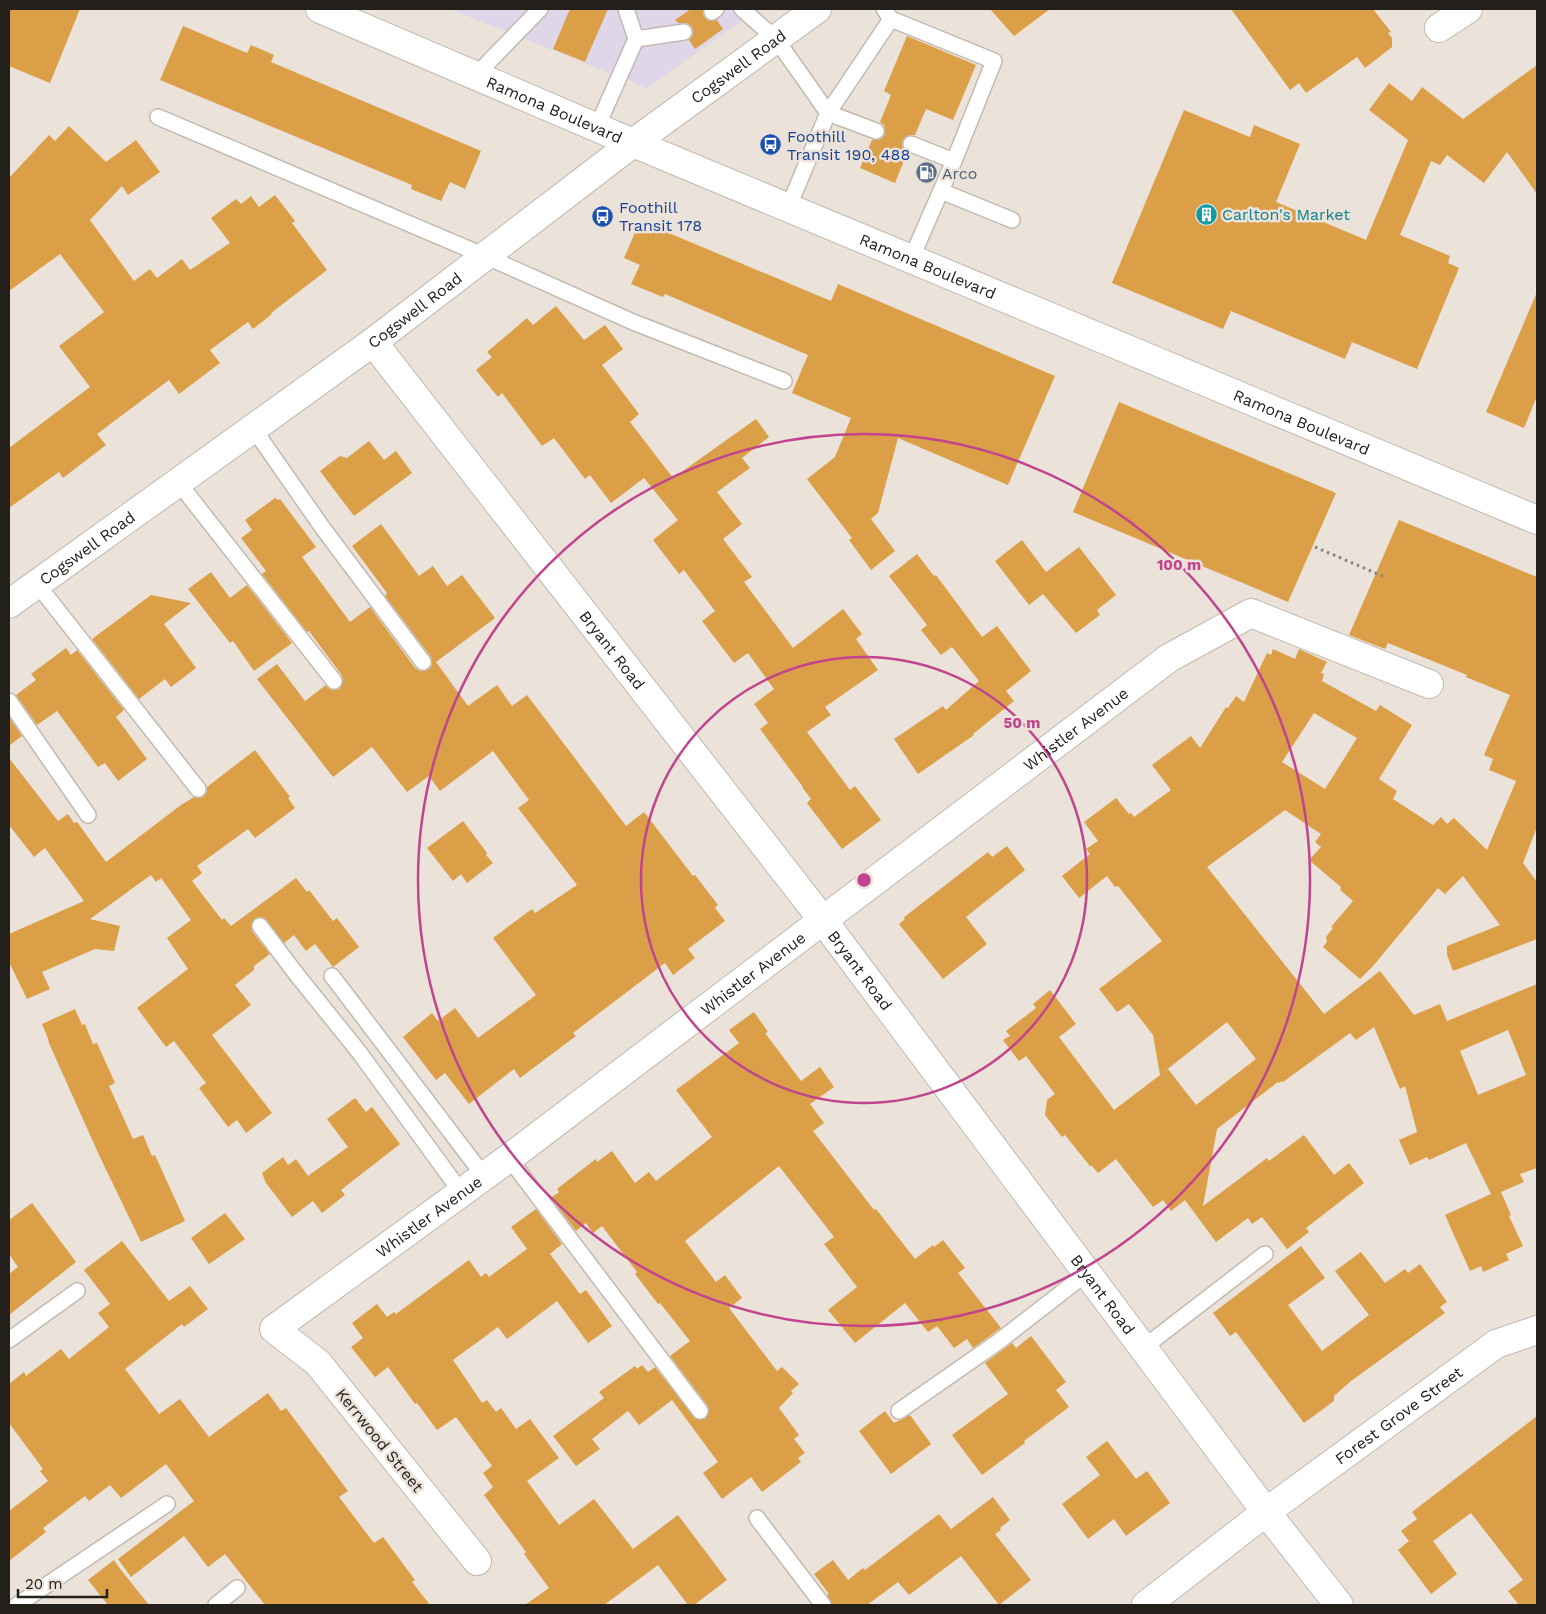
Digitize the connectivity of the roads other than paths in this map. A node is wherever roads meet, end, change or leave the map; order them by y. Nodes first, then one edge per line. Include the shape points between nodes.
1 (320, 9) edge
2 (540, 9) edge
3 (626, 9) edge
4 (742, 9) edge
5 (816, 9) edge
6 (1468, 9) edge
7 (888, 14) edge
8 (1439, 28) dead end
9 (684, 32) dead end
10 (776, 38) junction
11 (636, 39) junction
12 (475, 76) junction
13 (828, 112) junction
14 (158, 117) dead end
15 (598, 127) junction
16 (876, 131) dead end
17 (633, 143) junction
18 (911, 144) dead end
19 (954, 161) junction
20 (941, 191) junction
21 (788, 208) junction
22 (1012, 220) dead end
23 (485, 256) junction
24 (911, 259) junction
25 (373, 342) junction
26 (784, 381) dead end
27 (253, 428) junction
28 (178, 482) junction
29 (1537, 520) edge
30 (37, 584) junction
31 (9, 604) edge
32 (423, 662) dead end
33 (334, 682) dead end
34 (1429, 684) dead end
35 (9, 701) edge
36 (198, 789) dead end
37 (88, 815) dead end
38 (822, 919) junction
39 (260, 926) dead end
40 (332, 976) dead end
41 (509, 1158) junction
42 (484, 1176) junction
43 (461, 1192) junction
44 (1265, 1254) dead end
45 (1087, 1273) junction
46 (77, 1291) dead end
47 (274, 1329) joint
48 (1537, 1330) edge
49 (9, 1340) edge
50 (1143, 1348) junction
51 (700, 1411) dead end
52 (899, 1411) dead end
53 (167, 1504) dead end
54 (1266, 1512) junction
55 (757, 1518) dead end
56 (477, 1562) dead end
57 (237, 1588) dead end
58 (17, 1605) edge
59 (216, 1605) edge
60 (823, 1605) edge
61 (1146, 1605) edge
62 (1339, 1605) edge

1 - 12 street, Ramona Boulevard
2 - 12 lane
3 - 11 lane
4 - 10 lane
5 - 10 street, Cogswell Road
6 - 8 street
7 - 13 lane
7 - 19 lane via 994,61
9 - 11 lane
10 - 13 lane
10 - 17 street, Cogswell Road
11 - 15 lane
12 - 15 street, Ramona Boulevard
13 - 16 lane
13 - 21 lane
14 - 23 lane
15 - 17 street, Ramona Boulevard
17 - 21 street, Ramona Boulevard
17 - 23 street, Cogswell Road
18 - 19 lane
19 - 20 lane
20 - 22 lane
20 - 24 lane
21 - 24 street, Ramona Boulevard
23 - 25 street, Cogswell Road
23 - 26 lane via 633,322
24 - 29 street, Ramona Boulevard
25 - 27 street, Cogswell Road
25 - 38 street, Bryant Road
27 - 28 street, Cogswell Road
27 - 32 lane
28 - 30 street, Cogswell Road
28 - 33 lane
30 - 31 street, Cogswell Road
30 - 36 lane
34 - 38 street, Whistler Avenue via 1251,613 1169,658
35 - 37 lane
38 - 41 street, Whistler Avenue
38 - 45 street, Bryant Road
39 - 43 lane via 359,1052
40 - 42 lane
41 - 42 street, Whistler Avenue
41 - 51 lane
42 - 43 street, Whistler Avenue
43 - 47 street, Whistler Avenue
44 - 50 lane
45 - 50 street, Bryant Road
45 - 52 lane via 998,1342
46 - 49 lane
47 - 56 street, Kerrwood Street via 318,1363
48 - 54 street, Forest Grove Street via 1496,1344
50 - 54 street, Bryant Road
53 - 58 lane
54 - 61 street, Forest Grove Street
54 - 62 street, Bryant Road
55 - 60 lane
57 - 59 lane

